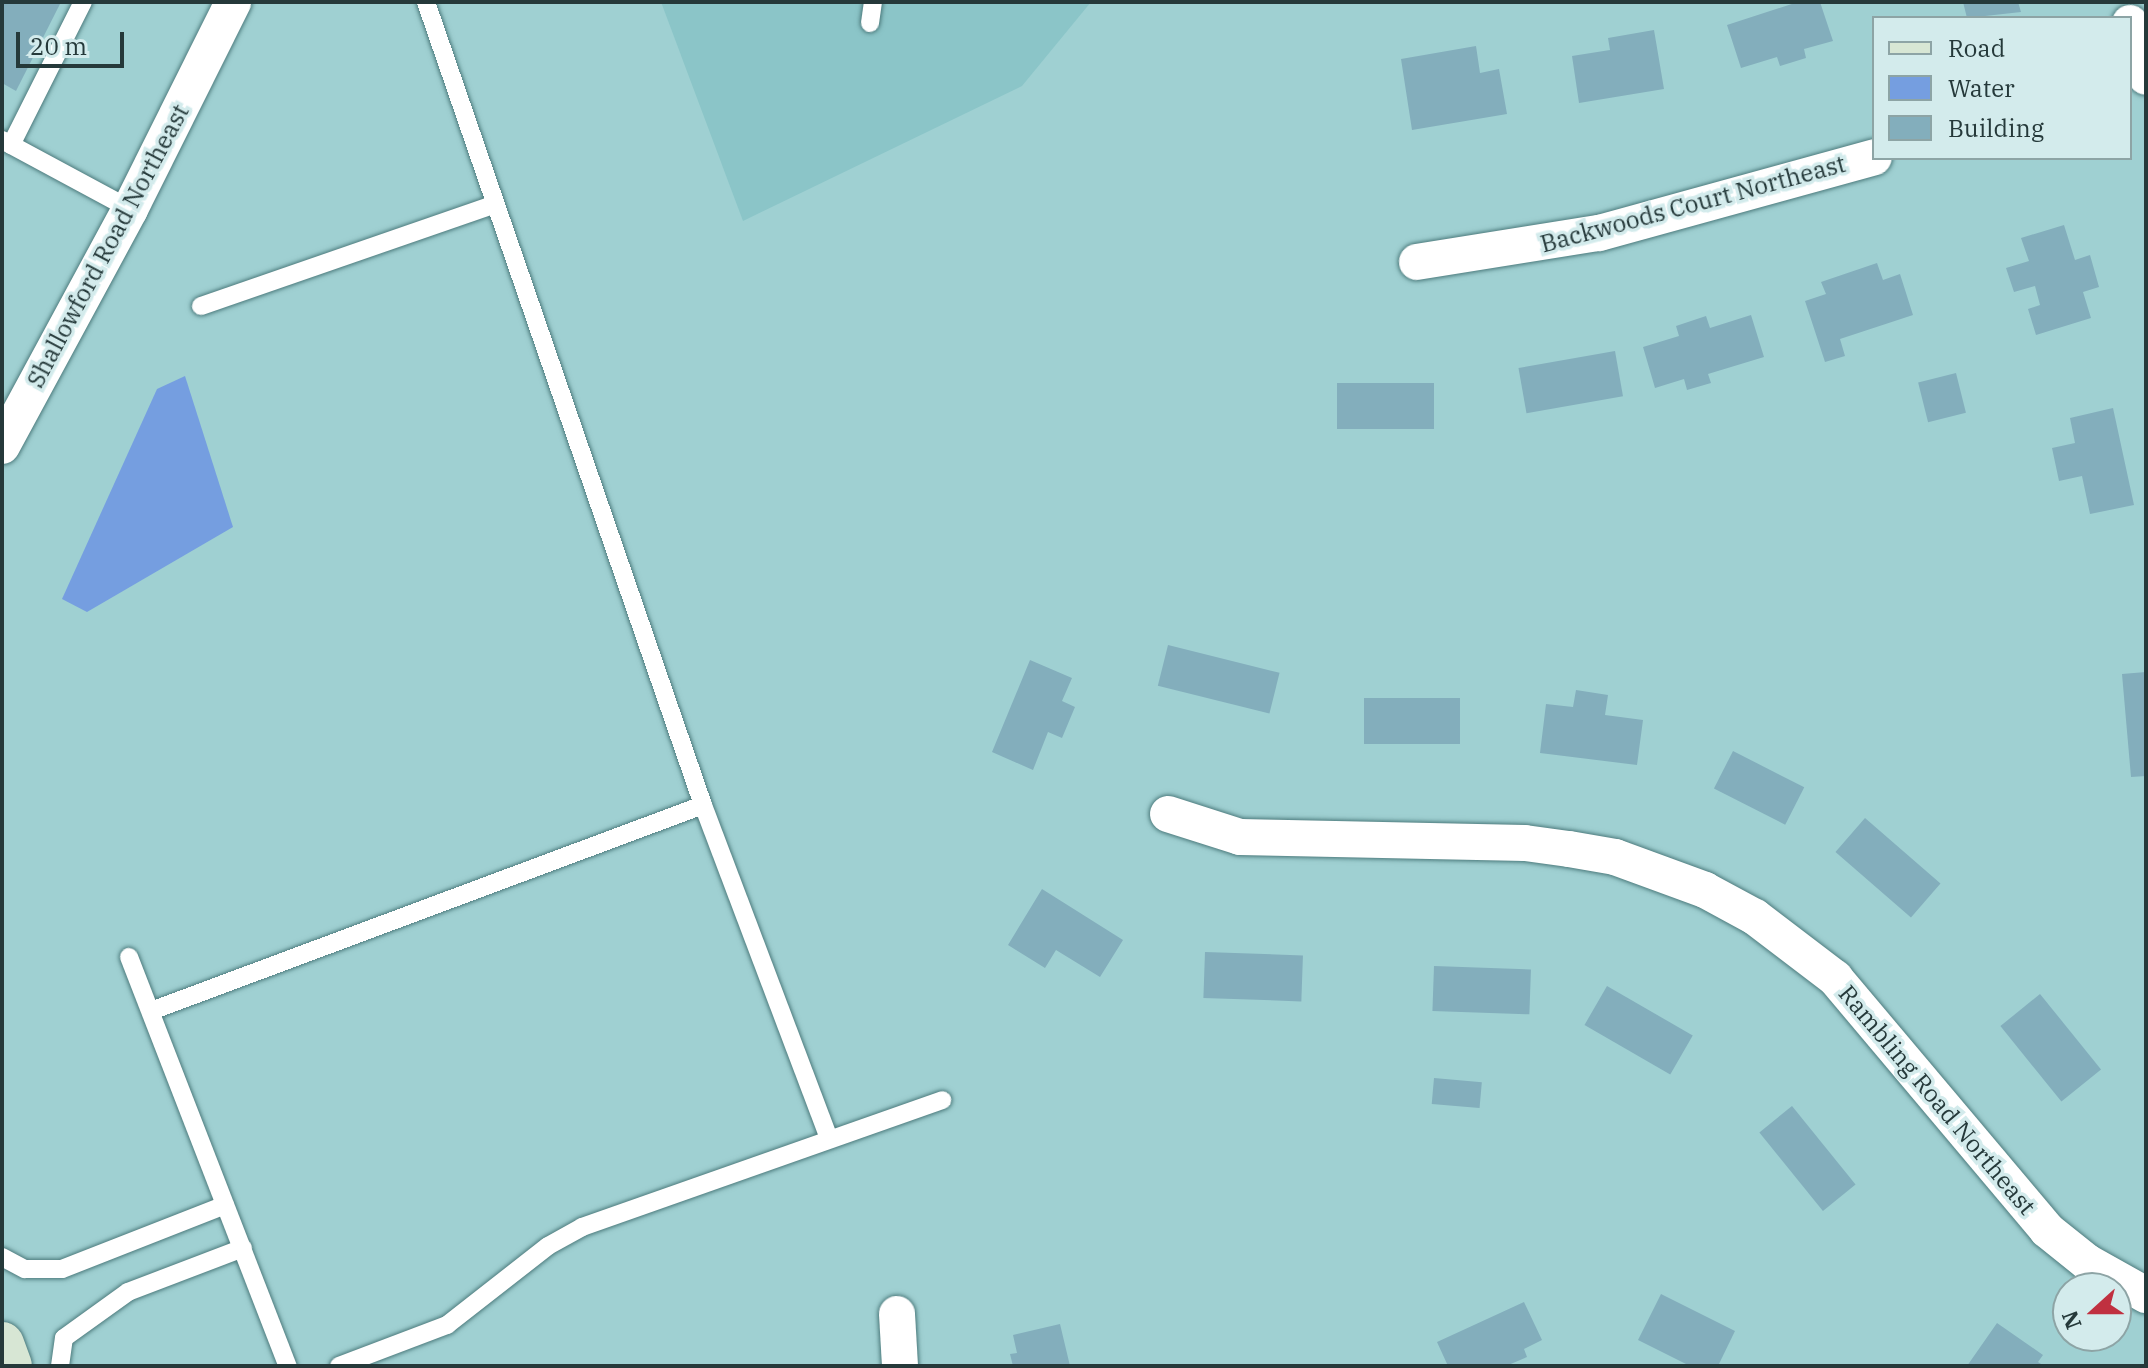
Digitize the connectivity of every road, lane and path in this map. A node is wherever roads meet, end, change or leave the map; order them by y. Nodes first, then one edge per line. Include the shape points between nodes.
1 (83, 2) edge
2 (233, 2) edge
3 (408, 2) edge
4 (873, 2) edge
5 (426, 8) edge
6 (870, 23) dead end
7 (2132, 30) edge
8 (2146, 78) edge
9 (7, 143) edge
10 (1872, 158) edge
11 (493, 205) junction
12 (130, 209) junction
13 (1417, 262) dead end
14 (201, 306) dead end
15 (2, 446) edge
16 (703, 805) junction
17 (1168, 814) dead end
18 (129, 957) dead end
19 (151, 1011) junction
20 (942, 1100) dead end
21 (829, 1139) junction
22 (225, 1205) junction
23 (243, 1248) junction
24 (2, 1257) edge
25 (2146, 1295) edge
26 (897, 1314) dead end
27 (2, 1344) edge
28 (10, 1366) edge
29 (60, 1366) edge
30 (288, 1366) edge
31 (339, 1366) edge
32 (900, 1366) edge

1 - 9 lane
2 - 12 street, Shallowford Road Northeast
3 - 5 lane
4 - 6 lane
5 - 11 lane
7 - 8 street
9 - 12 lane
10 - 13 street, Backwoods Court Northeast via 1599,233
11 - 14 lane
11 - 16 lane
12 - 15 street, Shallowford Road Northeast
16 - 19 lane
16 - 21 lane
17 - 25 street, Rambling Road Northeast via 1240,837 1525,843 1569,849 1615,857 1705,890 1755,917 1835,978 2047,1230 2087,1262
18 - 19 lane
19 - 22 lane
20 - 21 lane
21 - 31 lane via 582,1227 548,1246 447,1325
22 - 23 lane
22 - 24 lane via 62,1269 25,1269
23 - 29 lane via 128,1292 64,1338
23 - 30 lane
26 - 32 street
27 - 28 street

